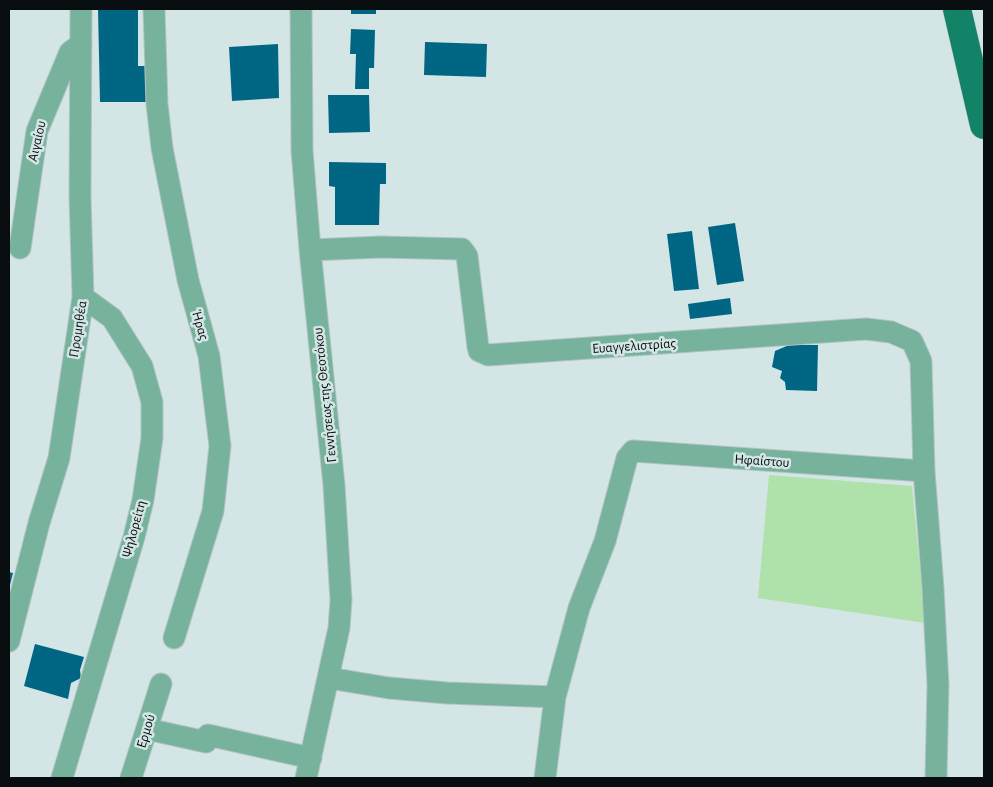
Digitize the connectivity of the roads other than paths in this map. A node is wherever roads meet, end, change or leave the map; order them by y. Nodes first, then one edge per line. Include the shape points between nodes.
1 (81, 9) edge
2 (154, 9) edge
3 (301, 9) edge
4 (957, 9) edge
5 (81, 44) junction
6 (984, 125) edge
7 (20, 248) dead end
8 (310, 250) junction
9 (83, 297) junction
10 (924, 471) junction
11 (174, 638) dead end
12 (9, 641) edge
13 (329, 678) junction
14 (160, 684) dead end
15 (555, 696) junction
16 (147, 729) junction
17 (309, 768) edge
18 (62, 778) edge
19 (131, 778) edge
20 (545, 778) edge
21 (936, 778) edge

1 - 5 street, Προμηθέα
2 - 11 street, Ήρας via 162,148 188,280 209,356 220,446 213,511
3 - 8 street, Γεννήσεως της Θεοτόκου via 302,150
4 - 6 main road
5 - 7 street, Αιγαίου via 70,52 37,131
5 - 9 street, Προμηθέα
8 - 10 street, Ευαγγελιστρίας via 381,247 462,249 467,256 478,347 488,355 866,329 903,336 912,341 921,361
8 - 13 street, Γεννήσεως της Θεοτόκου via 342,600
9 - 12 street, Προμηθέα via 59,458
9 - 18 street, Ψηλορείτη via 112,318 142,366 152,402 152,430 143,500 134,537
10 - 15 street, Ηφαίστου via 633,451 627,458 605,541 579,608
10 - 21 street via 938,685
13 - 15 street via 447,694
13 - 17 street, Γεννήσεως της Θεοτόκου
14 - 16 street, Ερμού
15 - 20 street, Ηφαίστου
16 - 17 street via 206,742 208,735
16 - 19 street, Ερμού

